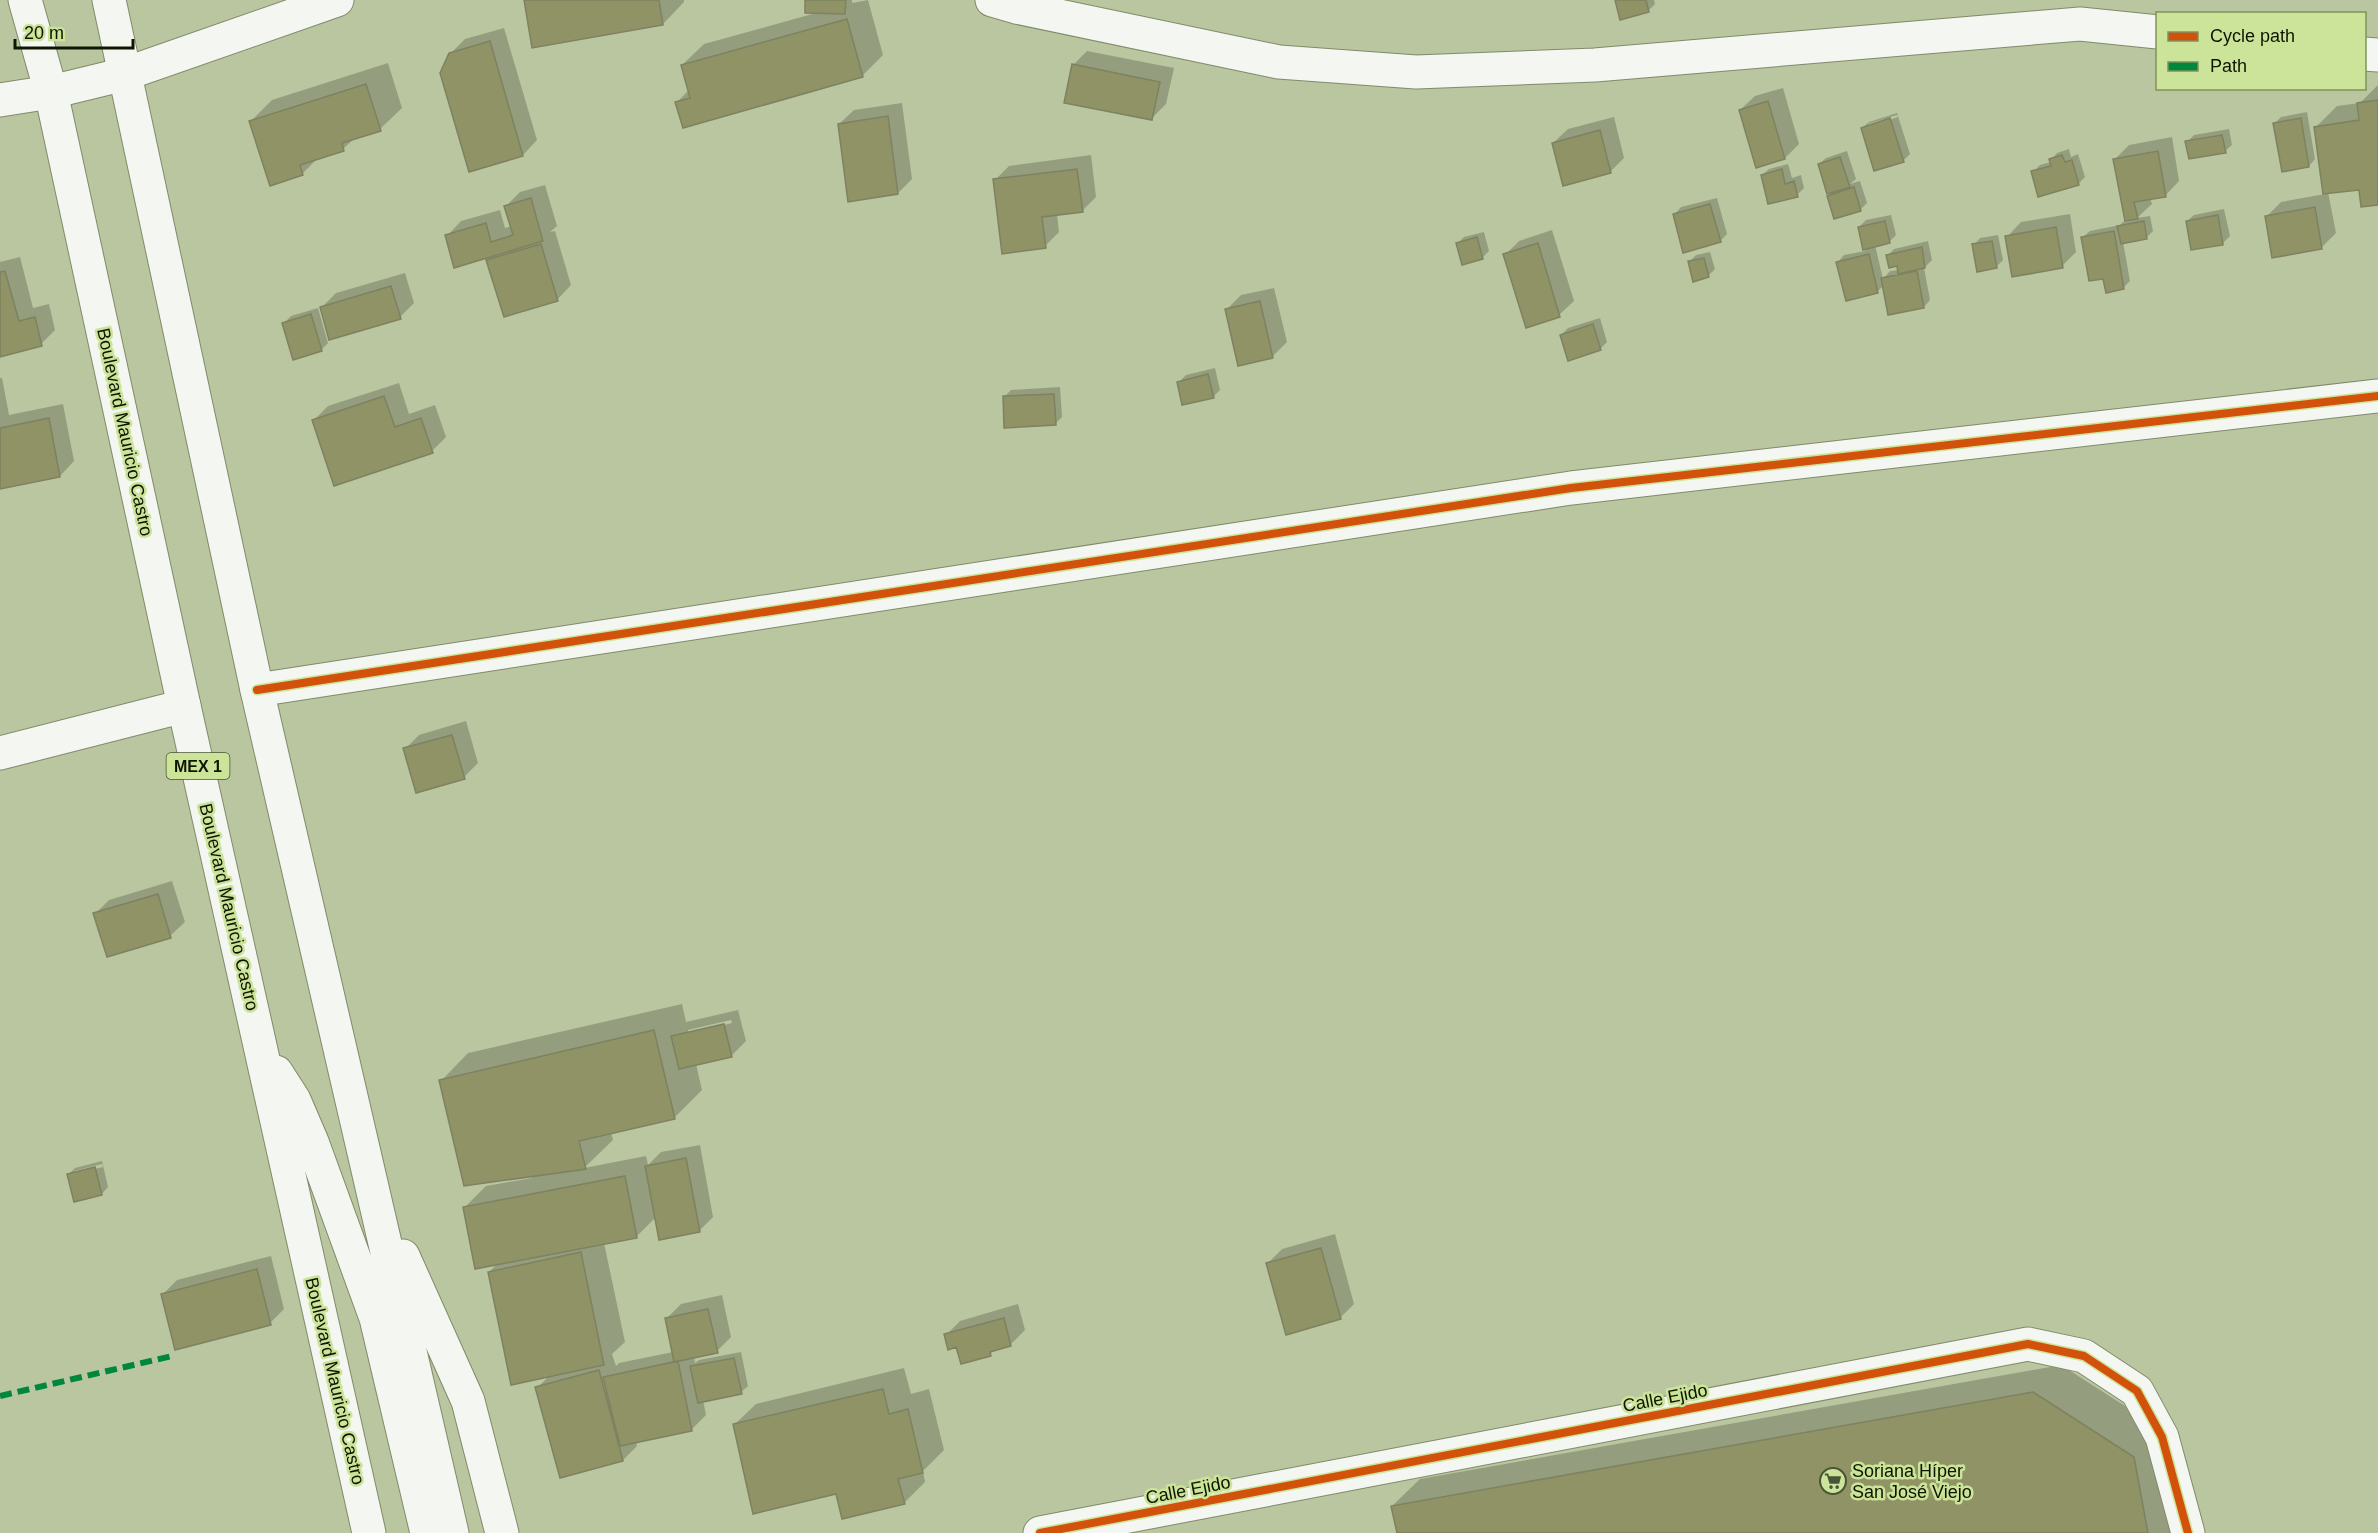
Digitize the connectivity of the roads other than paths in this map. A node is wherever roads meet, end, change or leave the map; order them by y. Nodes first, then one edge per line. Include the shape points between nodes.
1 (25, 0) edge
2 (109, 0) edge
3 (337, 0) edge
4 (992, 0) edge
5 (2076, 12) edge
6 (2156, 32) edge
7 (125, 74) junction
8 (51, 92) junction
9 (0, 100) edge
10 (2378, 396) edge
11 (257, 690) junction
12 (184, 706) junction
13 (0, 753) edge
14 (261, 1050) junction
15 (372, 1186) junction
16 (369, 1533) edge
17 (427, 1533) edge
18 (452, 1533) edge
19 (502, 1533) edge
20 (1040, 1533) edge
21 (2188, 1533) edge

1 - 8 street, Boulevard Mauricio Castro / MEX 1
2 - 7 street
3 - 7 street
4 - 5 street via 1279,62 1416,72 1595,65
5 - 6 street
7 - 8 street
7 - 11 street
8 - 9 street
8 - 12 street, Boulevard Mauricio Castro / MEX 1
10 - 11 street via 1571,488
11 - 15 street
12 - 13 street
12 - 14 street, Boulevard Mauricio Castro / MEX 1
14 - 16 street, Boulevard Mauricio Castro / MEX 1
14 - 17 street via 308,1131 372,1307
15 - 18 street
15 - 19 street via 468,1401
20 - 21 street, Calle Ejido via 2028,1344 2084,1356 2137,1391 2162,1437

